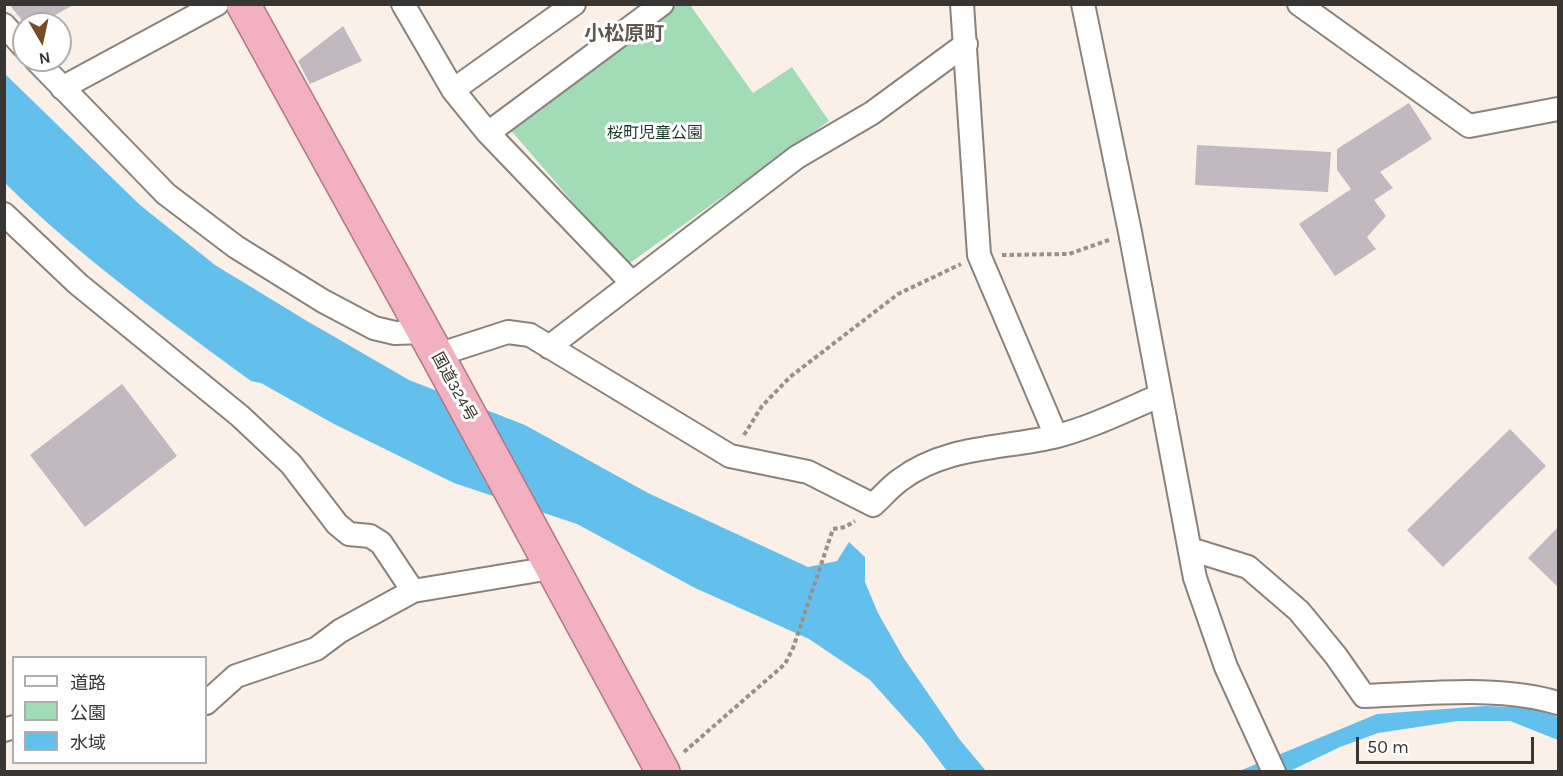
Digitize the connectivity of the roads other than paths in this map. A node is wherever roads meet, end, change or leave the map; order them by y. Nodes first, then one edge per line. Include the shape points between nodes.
1 (217, 4) edge
2 (243, 4) edge
3 (403, 4) edge
4 (574, 4) edge
5 (662, 4) edge
6 (962, 4) edge
7 (1083, 4) edge
8 (1299, 4) edge
9 (966, 44) junction
10 (47, 72) edge
11 (62, 88) junction
12 (453, 90) junction
13 (1558, 109) edge
14 (488, 132) junction
15 (4, 214) edge
16 (632, 283) junction
17 (549, 347) junction
18 (435, 352) junction
19 (1159, 396) junction
20 (1056, 436) junction
21 (1190, 549) junction
22 (551, 568) junction
23 (413, 591) junction
24 (207, 702) edge
25 (1558, 703) edge
26 (1270, 763) edge
27 (663, 771) edge

1 - 11 street
2 - 18 highway, 国道324号
3 - 12 street
4 - 12 street
5 - 14 street
6 - 9 street
7 - 19 street
8 - 13 street via 1469,126
9 - 16 street via 872,113 797,157
9 - 20 street via 979,255
10 - 11 street
11 - 18 street via 166,194 236,247 374,328 395,333
12 - 14 street
14 - 16 street
15 - 23 street via 78,284 240,416 291,464 337,524 349,534 370,536 381,543
16 - 17 street
17 - 18 street via 530,335 508,333
17 - 20 street via 730,456 808,472 873,505 900,480 930,462 973,449
18 - 22 highway, 国道324号
19 - 20 street
19 - 21 street
21 - 25 street via 1248,567 1299,611 1364,696 1500,692 1534,695
21 - 26 street via 1195,578 1226,667
22 - 23 street
22 - 27 highway, 国道324号
23 - 24 street via 340,631 316,649 236,676

